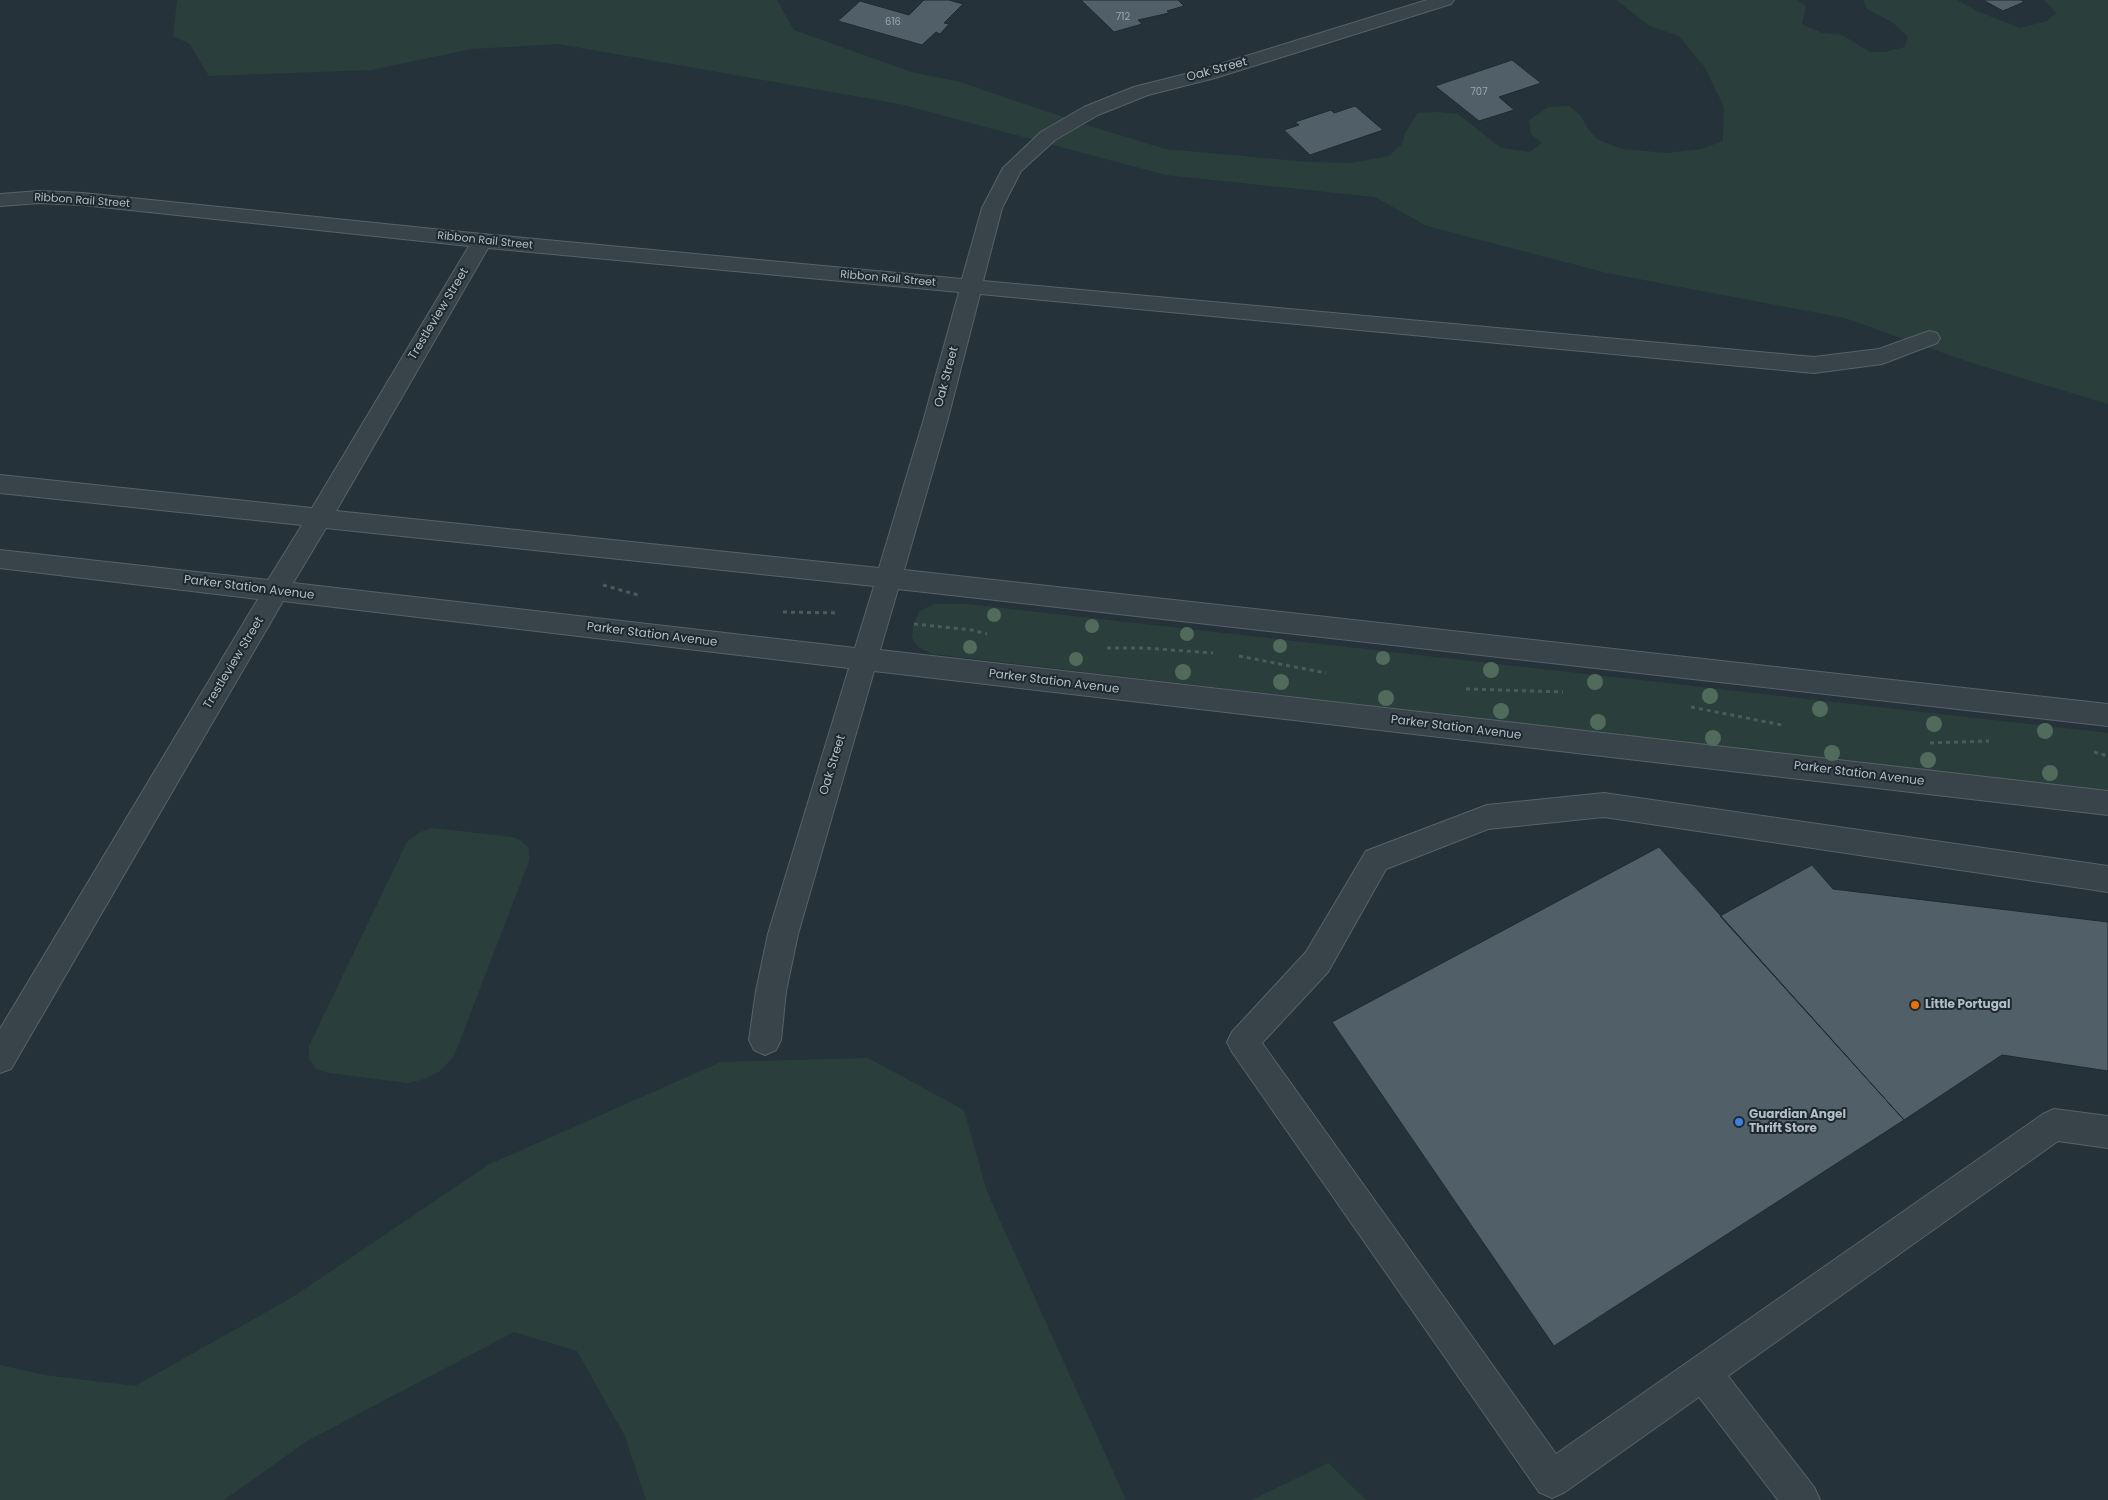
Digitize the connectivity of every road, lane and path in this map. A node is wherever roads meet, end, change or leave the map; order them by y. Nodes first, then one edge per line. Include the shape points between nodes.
1 (1445, 0) edge
2 (0, 200) edge
3 (482, 241) junction
4 (970, 287) junction
5 (1929, 338) dead end
6 (0, 484) edge
7 (319, 517) junction
8 (0, 558) edge
9 (887, 578) junction
10 (596, 583) dead end
11 (276, 591) junction
12 (640, 596) dead end
13 (779, 612) dead end
14 (842, 613) dead end
15 (914, 624) dead end
16 (989, 635) dead end
17 (1099, 648) dead end
18 (1223, 654) dead end
19 (1232, 654) dead end
20 (865, 660) junction
21 (1336, 675) dead end
22 (1464, 689) dead end
23 (1571, 692) dead end
24 (1686, 706) dead end
25 (2108, 715) edge
26 (1785, 726) dead end
27 (1992, 740) dead end
28 (1921, 742) dead end
29 (2089, 751) dead end
30 (2108, 756) edge
31 (2108, 803) edge
32 (2108, 880) edge
33 (11, 1020) edge
34 (765, 1040) dead end
35 (0, 1058) edge
36 (2108, 1132) edge
37 (1703, 1373) junction
38 (1801, 1500) edge

1 - 4 street, Oak Street via 1208,74 1141,91 1091,110 1048,136 1013,168 992,208
2 - 3 street, Ribbon Rail Street via 39,197 83,199
3 - 4 street, Ribbon Rail Street
3 - 7 street, Trestleview Street
4 - 5 street, Ribbon Rail Street via 1814,365 1882,356
4 - 9 street, Oak Street via 935,422
6 - 7 street
7 - 9 street
7 - 11 street, Trestleview Street
8 - 11 street, Parker Station Avenue
9 - 20 street, Oak Street
9 - 25 street
10 - 12 path
11 - 20 street, Parker Station Avenue
11 - 33 street, Trestleview Street
13 - 14 path
15 - 16 path
17 - 18 path
19 - 21 path
20 - 31 street, Parker Station Avenue
20 - 34 street, Oak Street via 783,934
22 - 23 path
24 - 26 path
27 - 28 path
29 - 30 path
32 - 37 street via 1604,805 1487,817 1376,860 1317,962 1243,1042 1552,1479
33 - 35 street, Trestleview Street
36 - 37 street via 2054,1125
37 - 38 street

